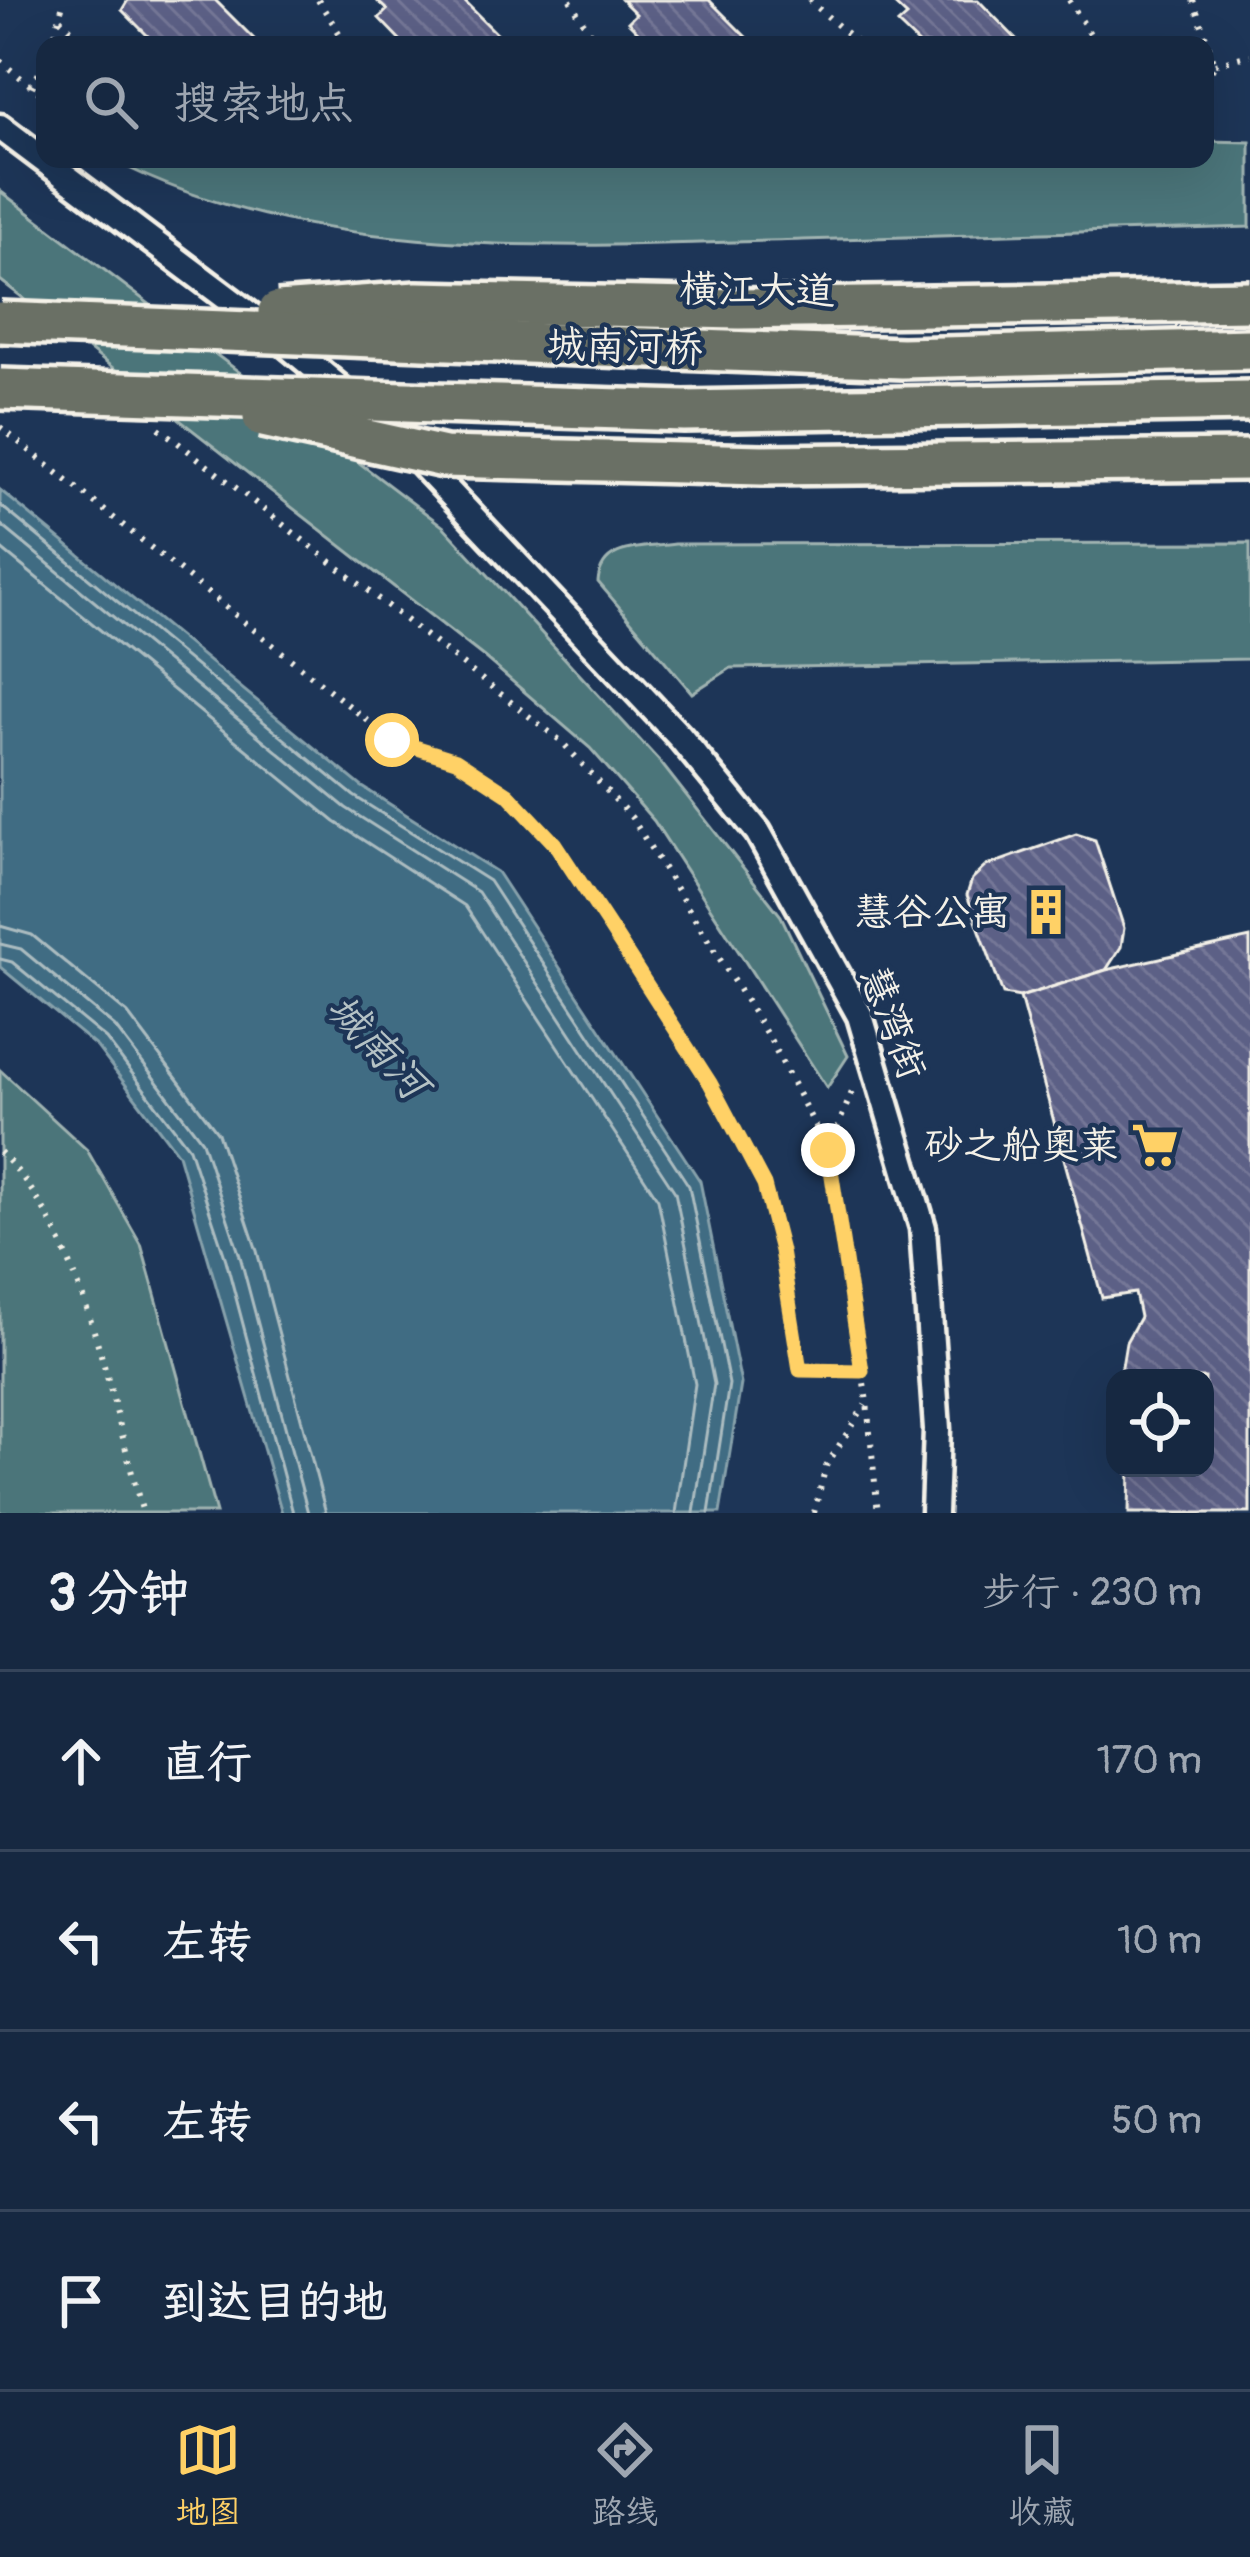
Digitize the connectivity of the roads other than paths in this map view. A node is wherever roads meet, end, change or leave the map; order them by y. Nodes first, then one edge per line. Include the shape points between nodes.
1 (0, 127) edge
2 (36, 154) edge
3 (55, 168) edge
4 (1250, 301) edge
5 (0, 322) edge
6 (1250, 322) edge
7 (262, 324) junction
8 (87, 326) junction
9 (1250, 349) edge
10 (0, 389) edge
11 (1250, 401) edge
12 (160, 408) junction
13 (388, 429) junction
14 (1250, 430) edge
15 (1250, 460) edge
16 (934, 1513) edge

1 - 2 street, 慧湾街
3 - 7 street, 慧湾街
4 - 8 highway, bridge via 740,309 417,302
5 - 8 highway, 城南河桥, bridge
6 - 7 street, 横江大道 via 782,332
7 - 13 street, 慧湾街
8 - 9 highway, 城南河桥, bridge via 902,358
10 - 12 highway, 城南河桥, bridge
11 - 12 highway, 城南河桥, bridge via 684,412
12 - 15 highway, bridge via 443,457 762,465
13 - 14 street via 820,440
13 - 16 street, 慧湾街 via 680,737 758,832 860,1016 923,1228 938,1429

